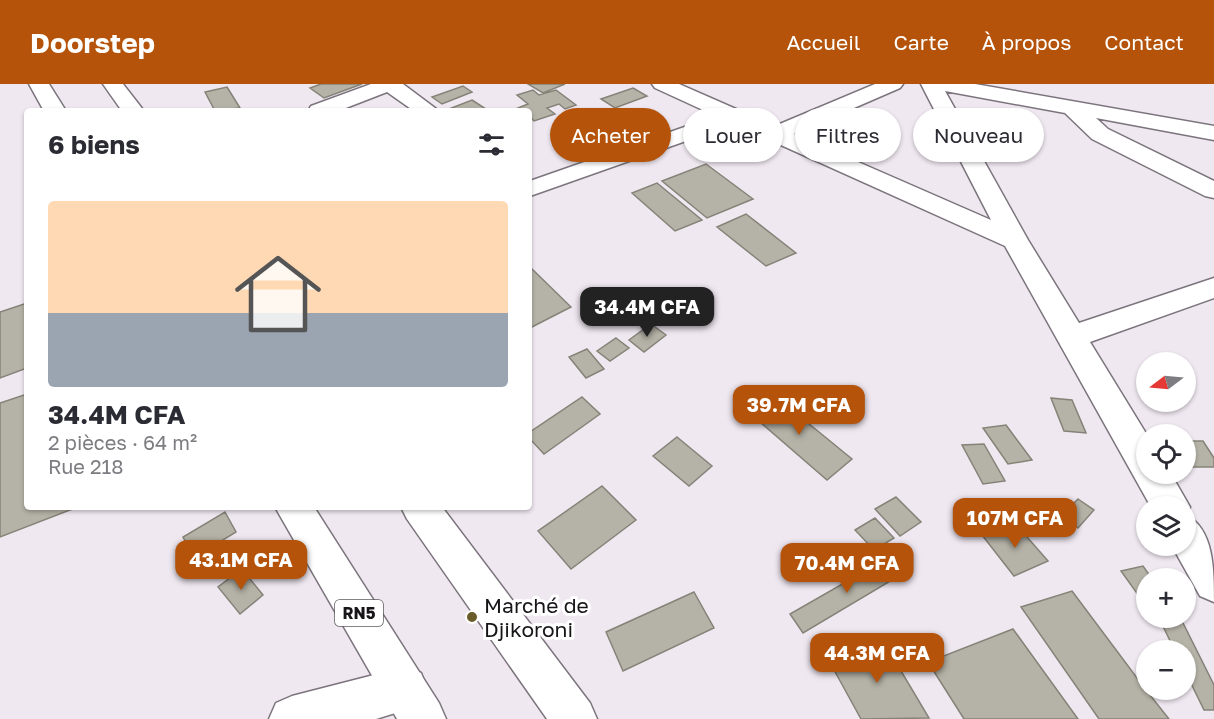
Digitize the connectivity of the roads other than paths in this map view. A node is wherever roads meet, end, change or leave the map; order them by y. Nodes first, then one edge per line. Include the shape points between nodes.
1 (39, 84) edge
2 (113, 84) edge
3 (390, 84) edge
4 (662, 84) edge
5 (893, 84) edge
6 (931, 84) edge
7 (941, 84) edge
8 (1072, 107) junction
9 (53, 108) edge
10 (131, 108) edge
11 (327, 108) edge
12 (424, 108) edge
13 (717, 108) edge
14 (783, 131) edge
15 (1214, 133) edge
16 (683, 134) edge
17 (783, 138) edge
18 (532, 185) edge
19 (1214, 191) edge
20 (1015, 240) junction
21 (1214, 288) edge
22 (1072, 337) junction
23 (1136, 448) edge
24 (296, 510) edge
25 (422, 510) edge
26 (414, 704) edge
27 (292, 719) edge
28 (574, 719) edge

1 - 9 main road
2 - 10 main road
3 - 11 main road
3 - 12 main road
4 - 13 main road
5 - 14 main road
6 - 20 main road
7 - 8 main road
8 - 15 main road
8 - 19 main road via 1100,134
16 - 18 main road
17 - 20 main road
20 - 22 main road
21 - 22 main road
22 - 23 main road
24 - 26 main road, RN5
25 - 28 main road
26 - 27 main road

